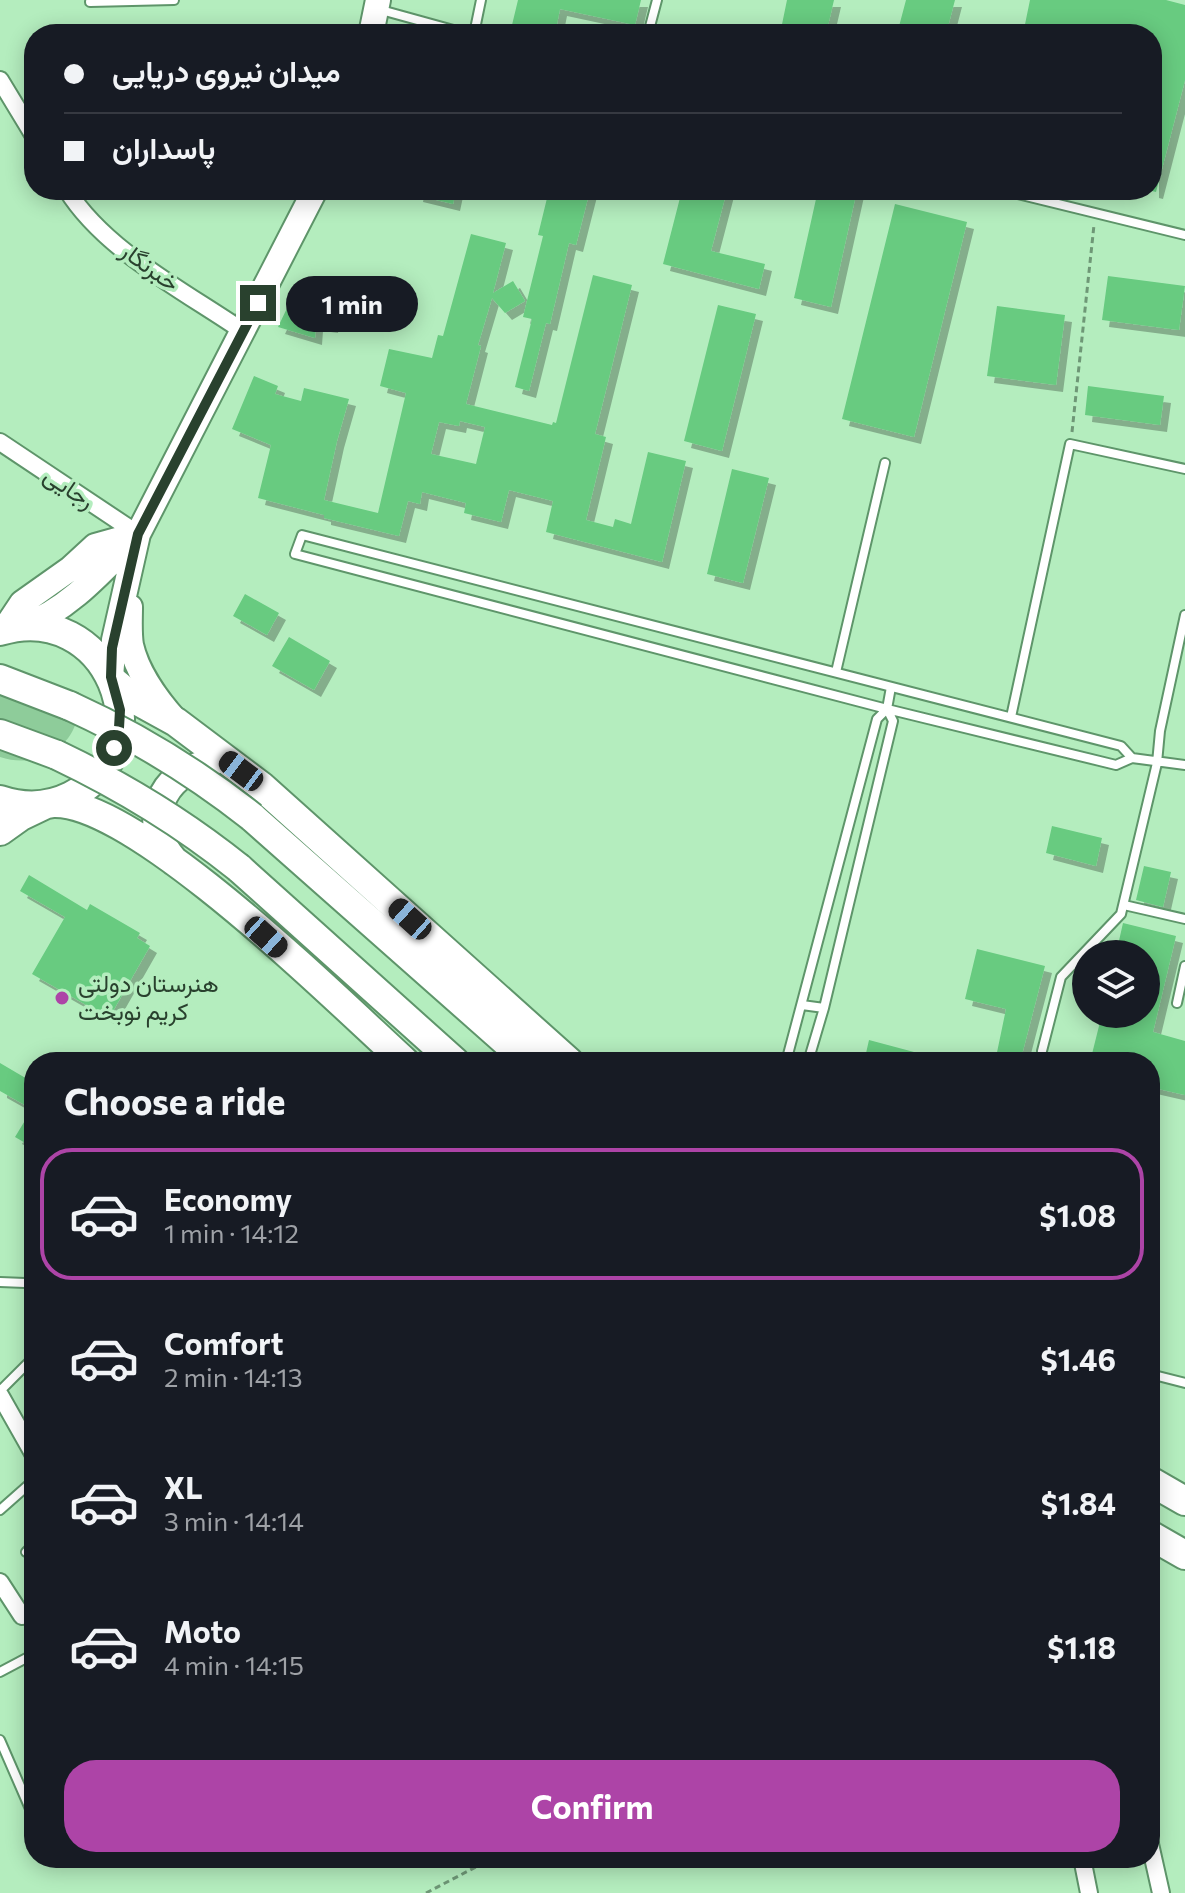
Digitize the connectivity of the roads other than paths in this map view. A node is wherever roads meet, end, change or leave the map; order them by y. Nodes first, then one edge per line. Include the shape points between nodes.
1 (174, 0) edge
2 (481, 0) edge
3 (657, 0) edge
4 (90, 2) edge
5 (377, 4) edge
6 (373, 24) edge
7 (440, 24) edge
8 (474, 24) edge
9 (651, 24) edge
10 (0, 80) edge
11 (24, 120) edge
12 (73, 200) edge
13 (310, 200) edge
14 (1042, 200) edge
15 (1185, 235) edge
16 (244, 332) junction
17 (0, 442) edge
18 (885, 463) dead end
19 (1185, 469) edge
20 (138, 534) junction
21 (129, 576) junction
22 (1185, 615) edge
23 (9, 629) edge
24 (836, 672) junction
25 (0, 679) edge
26 (112, 679) junction
27 (891, 687) junction
28 (887, 709) junction
29 (1011, 717) junction
30 (181, 726) junction
31 (0, 734) edge
32 (1132, 758) junction
33 (1157, 763) junction
34 (1185, 765) edge
35 (241, 771) junction
36 (0, 800) edge
37 (50, 804) junction
38 (0, 831) edge
39 (176, 863) junction
40 (1124, 905) junction
41 (1185, 919) edge
42 (1185, 966) edge
43 (1177, 1003) dead end
44 (802, 1005) junction
45 (824, 1008) junction
46 (1042, 1051) dead end
47 (394, 1052) edge
48 (444, 1052) edge
49 (518, 1052) edge
50 (558, 1052) edge
51 (789, 1052) edge
52 (811, 1052) edge
53 (0, 1282) edge
54 (24, 1283) edge
55 (24, 1368) edge
56 (1160, 1377) edge
57 (1185, 1383) edge
58 (0, 1393) edge
59 (24, 1437) edge
60 (1160, 1487) edge
61 (24, 1489) edge
62 (1185, 1501) edge
63 (0, 1510) edge
64 (1160, 1541) edge
65 (1185, 1555) edge
66 (0, 1582) edge
67 (22, 1616) dead end
68 (24, 1661) edge
69 (0, 1672) edge
70 (0, 1740) edge
71 (24, 1795) edge
72 (1084, 1868) edge
73 (1155, 1868) edge
74 (1089, 1893) edge
75 (1161, 1893) edge

1 - 4 lane
2 - 8 lane
3 - 9 lane
5 - 6 main road
5 - 7 lane
10 - 11 street
12 - 16 street, خبرنگار via 132,257
13 - 16 main road
14 - 15 lane
16 - 20 main road
17 - 20 street, رجایی
18 - 24 lane
19 - 29 lane via 1070,444
20 - 21 main road
20 - 23 main road via 46,617
21 - 26 main road via 112,648
21 - 30 main road via 134,653
22 - 33 lane
23 - 26 highway via 50,628 73,637 94,653
24 - 27 lane
24 - 28 lane via 302,535 295,554
25 - 49 highway, bridge via 113,727 217,790
26 - 30 highway
26 - 37 highway via 120,723 109,760 83,789
27 - 28 lane
27 - 29 lane
28 - 32 lane via 1116,765
28 - 44 lane via 877,719
28 - 45 lane via 893,721
29 - 32 lane via 1121,746
30 - 35 highway
31 - 48 highway, bridge via 100,776 192,832
32 - 33 lane
33 - 34 lane
33 - 40 lane
35 - 39 highway via 224,764 200,765 167,788 157,828
35 - 50 highway
36 - 37 highway
37 - 38 highway
37 - 39 highway via 81,806
39 - 47 highway
40 - 41 lane
40 - 46 lane via 1061,977
42 - 43 lane
44 - 45 lane
44 - 51 lane
45 - 52 lane
53 - 54 lane
55 - 58 lane
56 - 57 lane
58 - 59 street
60 - 62 highway
61 - 63 lane
64 - 65 highway
66 - 67 street
68 - 69 lane
70 - 71 lane
72 - 74 street
73 - 75 street

